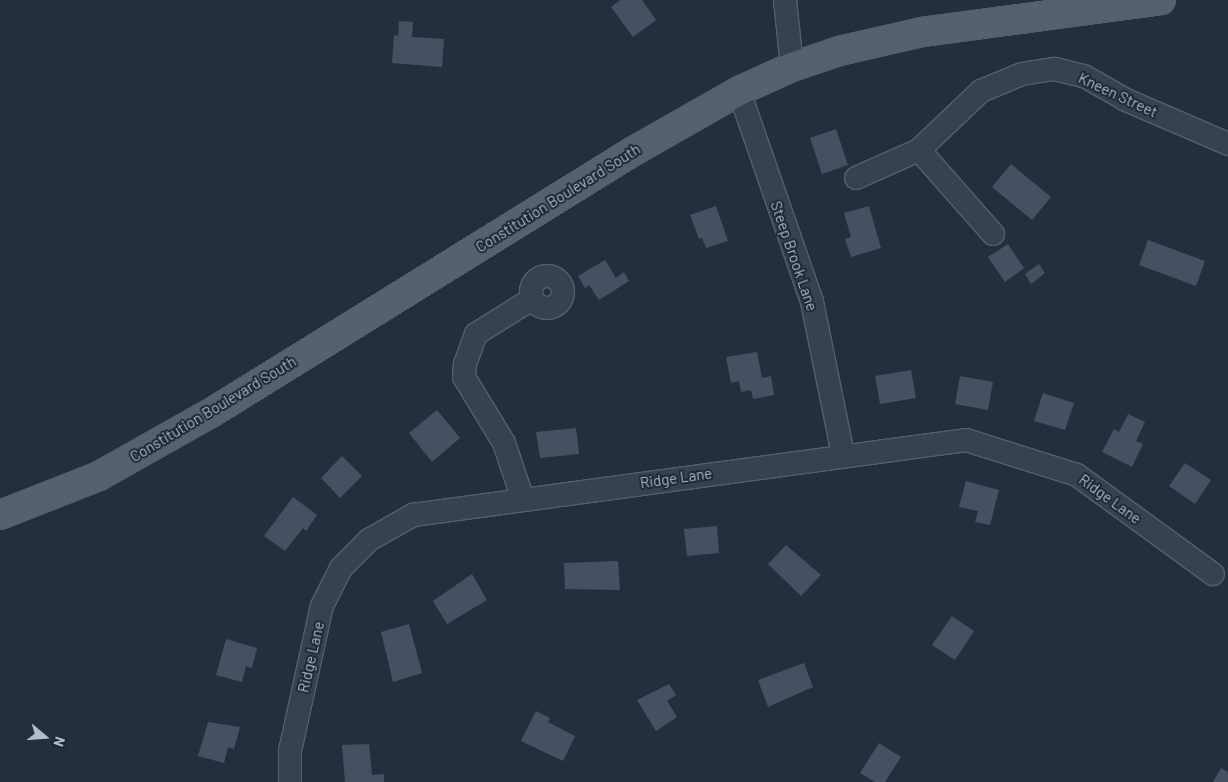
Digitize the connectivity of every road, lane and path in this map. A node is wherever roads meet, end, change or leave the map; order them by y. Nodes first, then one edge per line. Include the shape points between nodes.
1 (785, 0) edge
2 (1160, 0) edge
3 (792, 67) junction
4 (739, 91) junction
5 (1228, 144) edge
6 (919, 150) junction
7 (856, 178) dead end
8 (993, 234) dead end
9 (532, 299) dead end
10 (843, 455) junction
11 (522, 500) junction
12 (0, 515) edge
13 (1213, 574) dead end
14 (290, 782) edge

1 - 3 street
2 - 3 main road, Constitution Boulevard South via 922,32 840,51
3 - 4 main road, Constitution Boulevard South
4 - 10 street, Steep Brook Lane via 812,302
4 - 12 main road, Constitution Boulevard South via 632,152 194,422 99,476
5 - 6 street, Kneen Street via 1126,100 1084,76 1055,69 1022,74 981,91
6 - 7 street, Kneen Street
6 - 8 street
9 - 11 street via 476,334 465,364 464,378 504,443
10 - 11 street, Ridge Lane
10 - 13 street, Ridge Lane via 966,440 1077,475
11 - 14 street, Ridge Lane via 413,515 369,540 341,568 322,606 290,751

